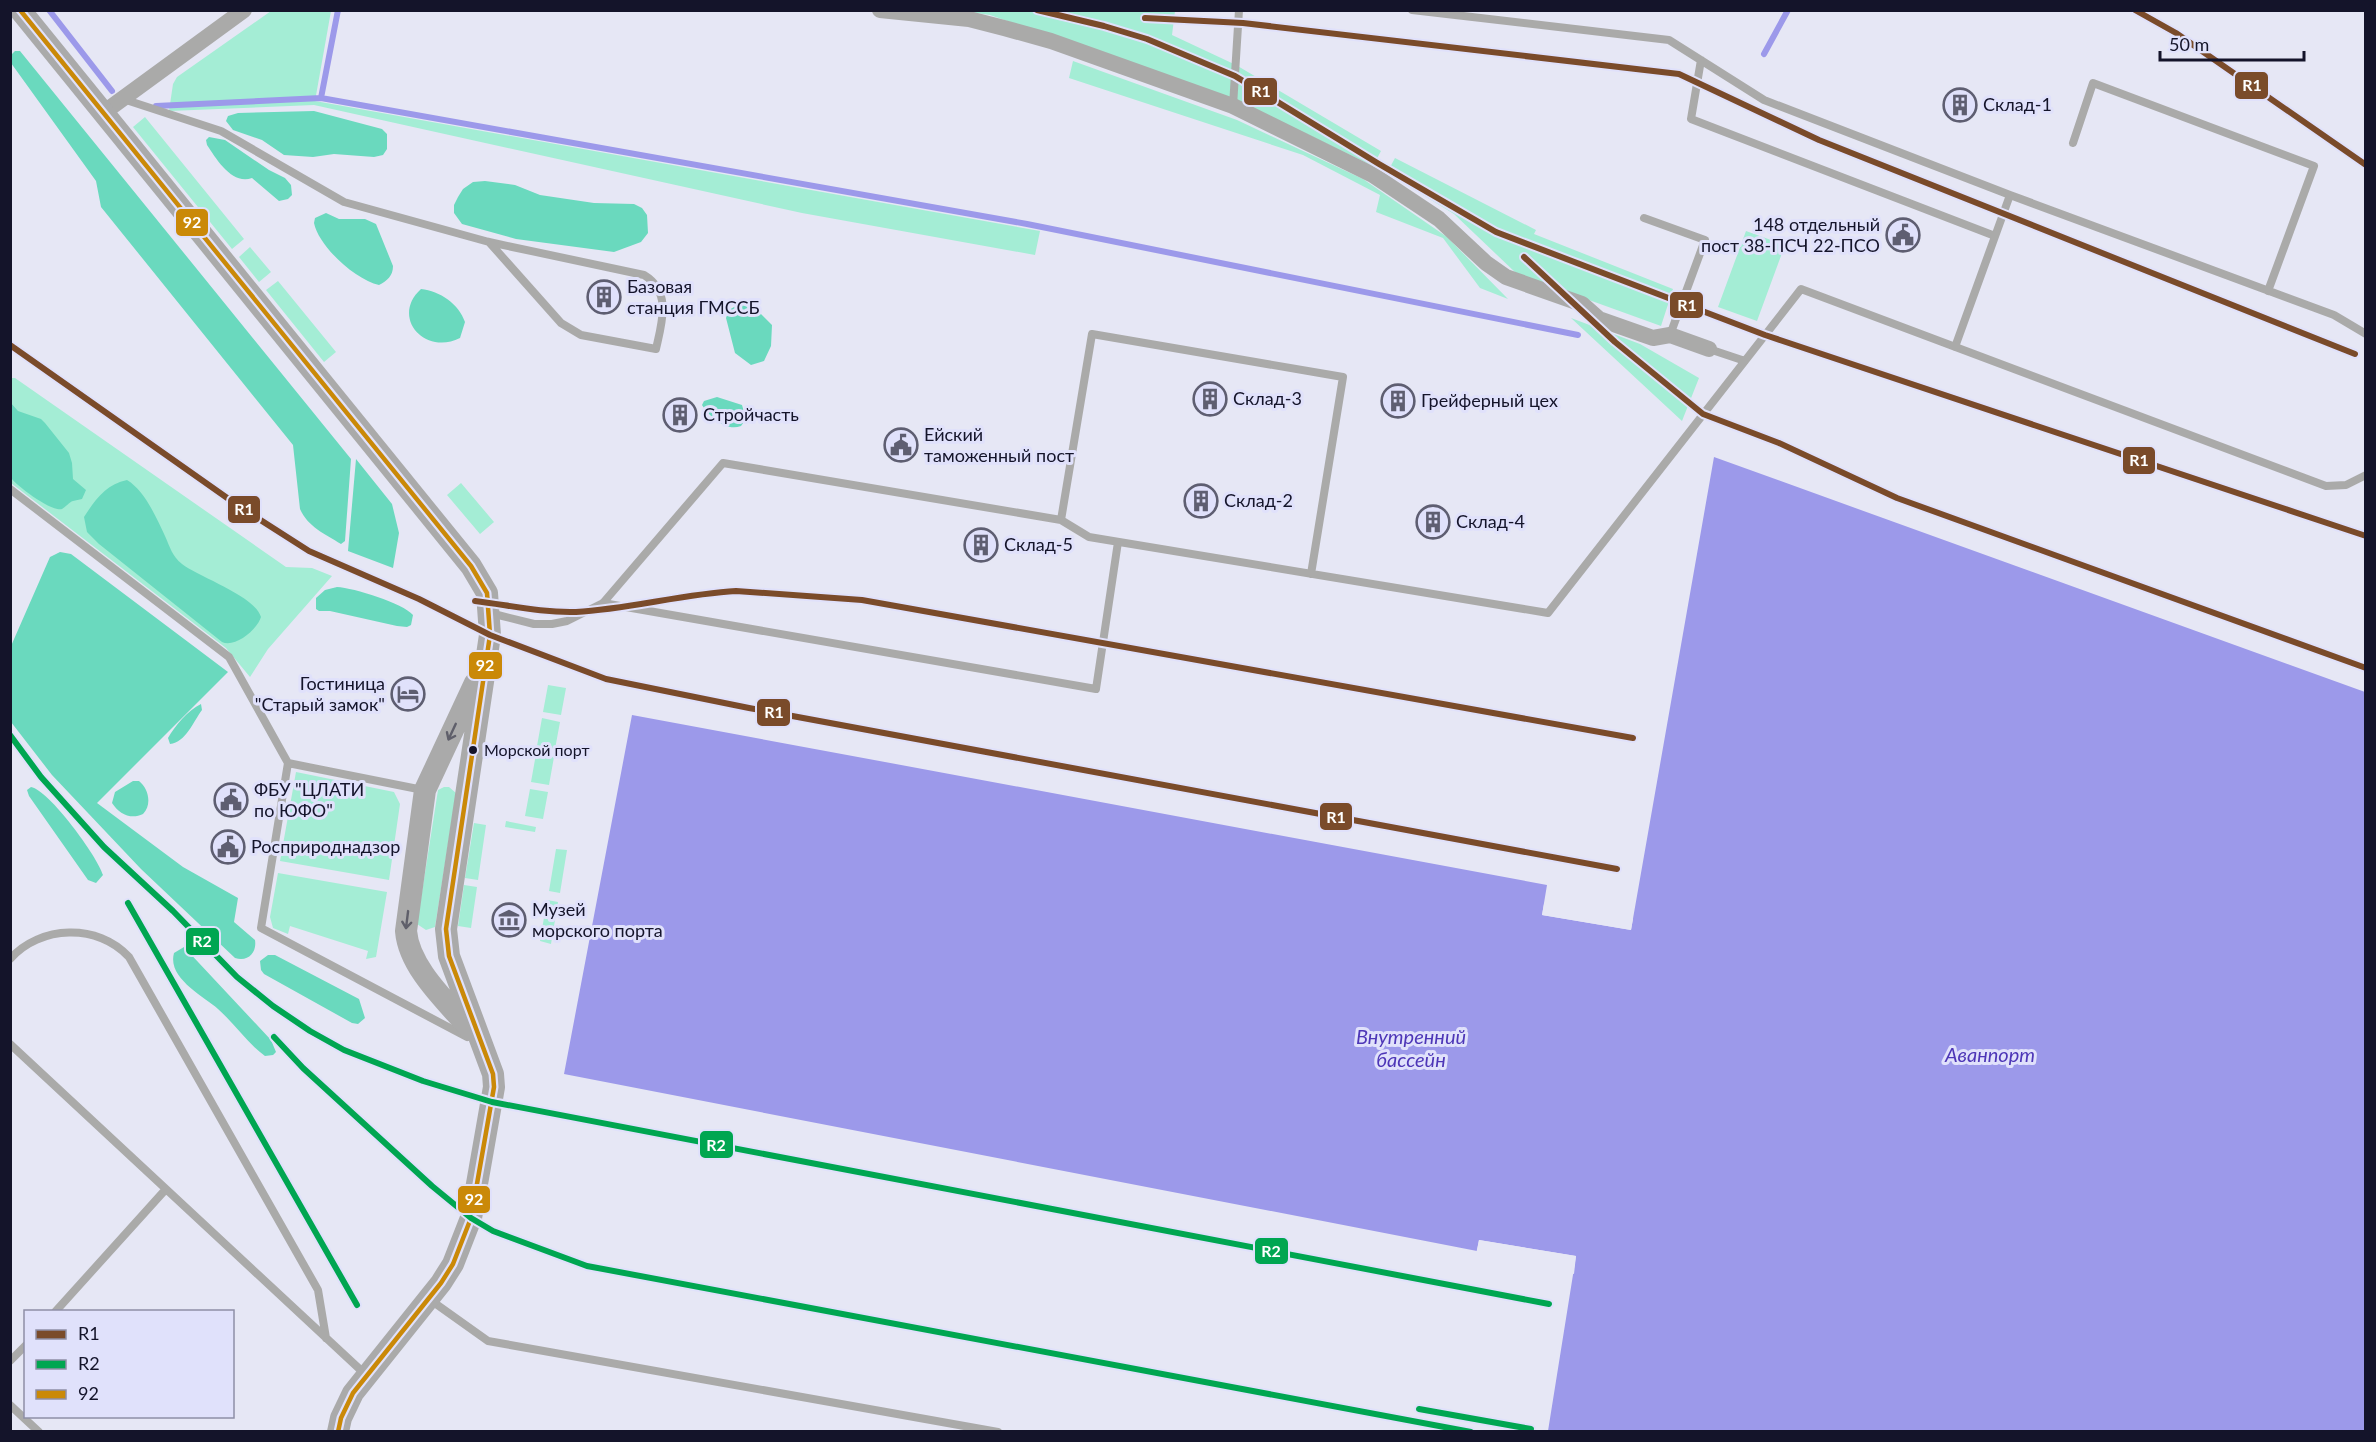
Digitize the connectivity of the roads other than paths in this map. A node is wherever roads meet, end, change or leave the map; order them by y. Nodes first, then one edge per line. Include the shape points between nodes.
1 (20, 10) edge
2 (244, 10) edge
3 (880, 10) edge
4 (1239, 10) edge
5 (1412, 10) edge
6 (1701, 60) junction
7 (122, 99) junction
8 (1233, 106) junction
9 (103, 113) junction
10 (2073, 143) dead end
11 (2010, 195) junction
12 (1644, 218) dead end
13 (1995, 236) junction
14 (489, 242) junction
15 (2268, 291) junction
16 (2366, 334) edge
17 (1670, 335) junction
18 (1955, 347) junction
19 (1709, 349) joint
20 (1744, 361) junction
21 (2366, 475) edge
22 (10, 489) edge
23 (1061, 520) junction
24 (1118, 542) junction
25 (1311, 574) junction
26 (603, 603) junction
27 (490, 613) junction
28 (486, 660) junction
29 (288, 763) junction
30 (425, 790) junction
31 (10, 959) edge
32 (10, 1044) edge
33 (484, 1047) junction
34 (166, 1189) junction
35 (429, 1299) junction
36 (56, 1310) edge
37 (326, 1338) junction
38 (24, 1346) edge
39 (10, 1361) edge
40 (367, 1376) junction
41 (10, 1406) edge
42 (39, 1431) edge
43 (338, 1431) edge
44 (998, 1431) edge

1 - 9 street
2 - 7 street
3 - 8 street via 969,19 1014,30
4 - 8 lane
5 - 6 lane via 1669,40
6 - 11 lane via 1764,100
6 - 13 lane via 1691,119
7 - 9 street
7 - 14 lane via 222,131 344,202
8 - 17 street via 1373,175 1439,219 1506,278 1582,304 1599,319 1653,338
9 - 27 street via 471,566 487,593
10 - 15 lane via 2093,83 2314,166
11 - 13 lane
11 - 15 lane
12 - 17 lane via 1705,240
13 - 18 lane
14 - 14 lane via 570,330 656,349 664,306 650,278 632,270
15 - 16 lane via 2334,315
17 - 19 street
18 - 20 lane via 1801,289
18 - 21 lane via 2325,486 2346,485
19 - 20 lane
20 - 25 lane via 1548,614
22 - 29 lane via 229,657
23 - 24 lane via 1089,537
23 - 25 lane via 1092,333 1343,376
23 - 26 lane via 723,463
24 - 25 lane
24 - 26 lane via 1096,689
26 - 27 lane via 552,624 534,624
27 - 28 street
28 -> 30 street
28 - 33 street via 446,929 449,956
29 - 30 lane
29 - 33 lane via 261,928
30 -> 33 street via 406,924 407,943 413,960
31 - 37 lane via 38,938 63,933 105,939 129,957 318,1290
32 - 34 lane
33 - 35 street via 494,1074 494,1087 473,1209 453,1264
34 - 36 lane
34 - 37 lane
35 - 40 street
35 - 44 lane via 488,1341
37 - 40 lane
38 - 39 lane
40 - 43 street via 346,1405
41 - 42 lane

